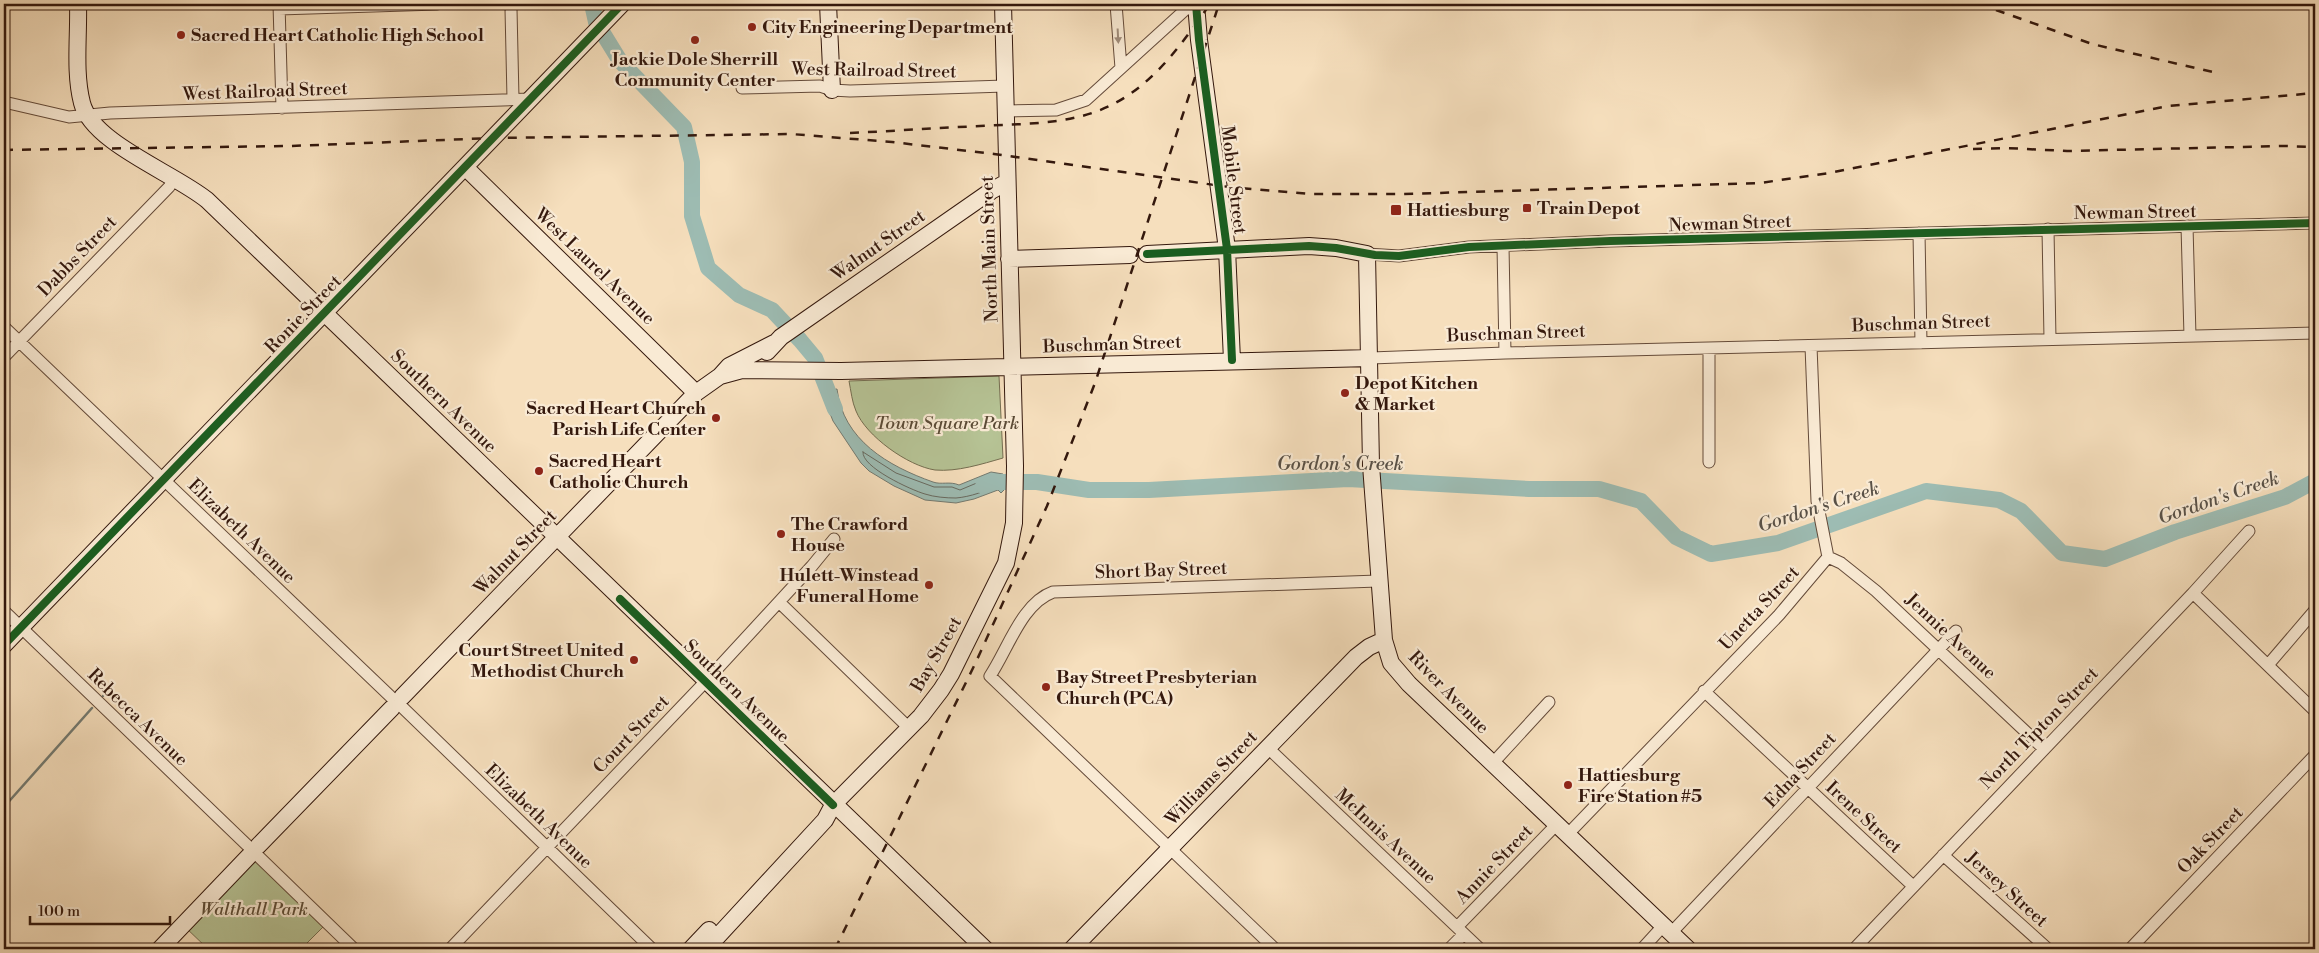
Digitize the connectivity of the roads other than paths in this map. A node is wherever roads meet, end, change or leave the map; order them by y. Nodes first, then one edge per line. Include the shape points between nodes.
1 (78, 4) edge
2 (436, 4) edge
3 (509, 4) edge
4 (828, 4) edge
5 (1003, 4) edge
6 (1116, 4) edge
7 (1196, 4) edge
8 (279, 7) edge
9 (620, 7) edge
10 (1121, 68) junction
11 (1005, 86) junction
12 (742, 88) dead end
13 (832, 90) junction
14 (513, 99) junction
15 (530, 99) junction
16 (4, 102) edge
17 (282, 108) junction
18 (1006, 111) junction
19 (87, 117) junction
20 (466, 168) junction
21 (175, 178) junction
22 (1007, 182) junction
23 (2315, 223) edge
24 (2187, 226) junction
25 (2048, 229) junction
26 (1919, 233) junction
27 (1503, 246) junction
28 (1227, 249) junction
29 (1147, 254) dead end
30 (1367, 254) junction
31 (1130, 255) dead end
32 (1009, 259) junction
33 (324, 314) junction
34 (4, 327) edge
35 (2315, 333) edge
36 (2190, 336) junction
37 (2050, 339) junction
38 (777, 340) junction
39 (19, 341) junction
40 (1921, 343) junction
41 (1811, 346) junction
42 (1709, 348) junction
43 (1505, 352) junction
44 (4, 357) edge
45 (1370, 358) junction
46 (1232, 360) junction
47 (1013, 367) junction
48 (766, 370) junction
49 (720, 376) junction
50 (696, 393) junction
51 (1709, 462) dead end
52 (164, 480) junction
53 (1015, 492) joint
54 (2249, 531) dead end
55 (557, 538) junction
56 (834, 539) dead end
57 (1827, 553) junction
58 (1378, 581) junction
59 (2194, 593) junction
60 (779, 602) junction
61 (2315, 610) edge
62 (4, 611) edge
63 (20, 628) junction
64 (1956, 631) dead end
65 (1384, 640) junction
66 (4, 645) edge
67 (1939, 649) junction
68 (2268, 665) junction
69 (706, 681) junction
70 (1704, 691) junction
71 (397, 702) junction
72 (1549, 702) dead end
73 (2315, 711) edge
74 (909, 728) junction
75 (1268, 748) junction
76 (2043, 748) junction
77 (2315, 755) edge
78 (1492, 764) junction
79 (1806, 788) junction
80 (833, 805) junction
81 (1562, 830) junction
82 (546, 848) junction
83 (1171, 848) junction
84 (254, 851) junction
85 (1943, 855) junction
86 (1913, 886) junction
87 (1461, 930) junction
88 (1667, 930) junction
89 (160, 949) edge
90 (354, 949) edge
91 (450, 949) edge
92 (652, 949) edge
93 (691, 949) edge
94 (706, 949) edge
95 (985, 949) edge
96 (1072, 949) edge
97 (1275, 949) edge
98 (1449, 949) edge
99 (1480, 949) edge
100 (1642, 949) edge
101 (1688, 949) edge
102 (1854, 949) edge
103 (2048, 949) edge
104 (2130, 949) edge

1 - 19 street via 79,83
2 - 8 street
3 - 14 street
4 - 13 street
5 - 11 street, North Main Street
6 -> 10 street
7 - 10 street via 1185,10
7 - 28 street, Mobile Street
8 - 17 street
9 - 15 street, Ronie Street
10 - 18 street via 1090,98 1078,104 1056,110
11 - 13 street, West Railroad Street
11 - 18 street, North Main Street
12 - 13 street, West Railroad Street via 820,86
14 - 15 street, West Railroad Street
14 - 17 street, West Railroad Street
15 - 20 street, Ronie Street
16 - 19 street, West Railroad Street via 69,117
17 - 19 street, West Railroad Street via 110,113
18 - 22 street, North Main Street
19 - 21 street, Southern Avenue via 102,133
20 - 33 street, Ronie Street
20 - 50 street, West Laurel Avenue
21 - 33 street, Southern Avenue via 206,200
21 - 39 street, Dabbs Street
22 - 32 street, North Main Street
22 - 38 street, Walnut Street
23 - 24 street, Newman Street
24 - 25 street, Newman Street
24 - 36 street
25 - 26 street, Newman Street
25 - 37 street
26 - 27 street, Newman Street
26 - 40 street
27 - 30 street, Newman Street via 1399,256
27 - 43 street
28 - 29 street, Newman Street
28 - 30 street, Newman Street via 1325,247
28 - 46 street, Mobile Street
30 - 45 street, River Avenue
31 - 32 street
32 - 47 street, North Main Street
33 - 52 street, Ronie Street
33 - 55 street, Southern Avenue
34 - 39 street, Elizabeth Avenue
35 - 36 street, Buschman Street
36 - 37 street, Buschman Street
37 - 40 street, Buschman Street
38 - 48 street via 765,357
38 - 49 street, Walnut Street via 735,362
39 - 44 street, Dabbs Street
39 - 52 street, Elizabeth Avenue
40 - 41 street, Buschman Street
41 - 42 street, Buschman Street
41 - 57 street via 1817,501
42 - 43 street, Buschman Street
42 - 51 street
43 - 45 street, Buschman Street
45 - 46 street, Buschman Street
45 - 58 street, River Avenue via 1371,464
46 - 47 street, Buschman Street
47 - 48 street, Buschman Street
47 - 53 street, North Main Street
48 - 49 street, Buschman Street via 742,370
49 - 50 street, Walnut Street
50 - 55 street, Walnut Street
52 - 63 street, Ronie Street
52 - 71 street, Elizabeth Avenue
53 - 74 street, Bay Street via 1012,538 1001,575 946,683
54 - 59 street, North Tipton Street
55 - 69 street, Southern Avenue
55 - 71 street, Walnut Street
56 - 60 street, Court Street
57 - 67 street, Jennie Avenue via 1876,591
57 - 70 street, Unetta Street via 1779,615
58 - 65 street, River Avenue
58 - 83 street, Short Bay Street via 1053,592 1039,598 1029,608 990,676
59 - 68 street
59 - 76 street, North Tipton Street
60 - 69 street, Court Street
60 - 74 street
61 - 68 street
62 - 63 street, Rebecca Avenue
63 - 66 street, Ronie Street
63 - 84 street, Rebecca Avenue
64 - 67 street, Edna Street
65 - 75 street, Williams Street via 1356,657
65 - 78 street, River Avenue via 1389,658 1400,674
67 - 76 street, Jennie Avenue
67 - 79 street, Edna Street
68 - 73 street
69 - 80 street, Southern Avenue
69 - 82 street, Court Street
70 - 79 street, Irene Street
70 - 81 street, Unetta Street
71 - 82 street, Elizabeth Avenue
71 - 84 street, Walnut Street
72 - 78 street
74 - 80 street, Bay Street
75 - 83 street, Williams Street
75 - 87 street, McInnis Avenue
76 - 85 street, North Tipton Street
77 - 104 street, Oak Street
78 - 81 street, River Avenue
79 - 86 street, Irene Street
79 - 88 street, Edna Street
80 - 93 street, Bay Street via 817,814
80 - 94 street, Bay Street via 824,820
80 - 95 street, Southern Avenue
81 - 87 street, Annie Street
81 - 88 street, River Avenue
82 - 91 street, Court Street
82 - 92 street, Elizabeth Avenue
83 - 96 street, Williams Street
83 - 97 street
84 - 89 street, Walnut Street
84 - 90 street, Rebecca Avenue
85 - 86 street, North Tipton Street
85 - 103 street, Jersey Street
86 - 102 street, North Tipton Street
87 - 98 street, Annie Street
87 - 99 street, McInnis Avenue
88 - 100 street, Edna Street
88 - 101 street, River Avenue

